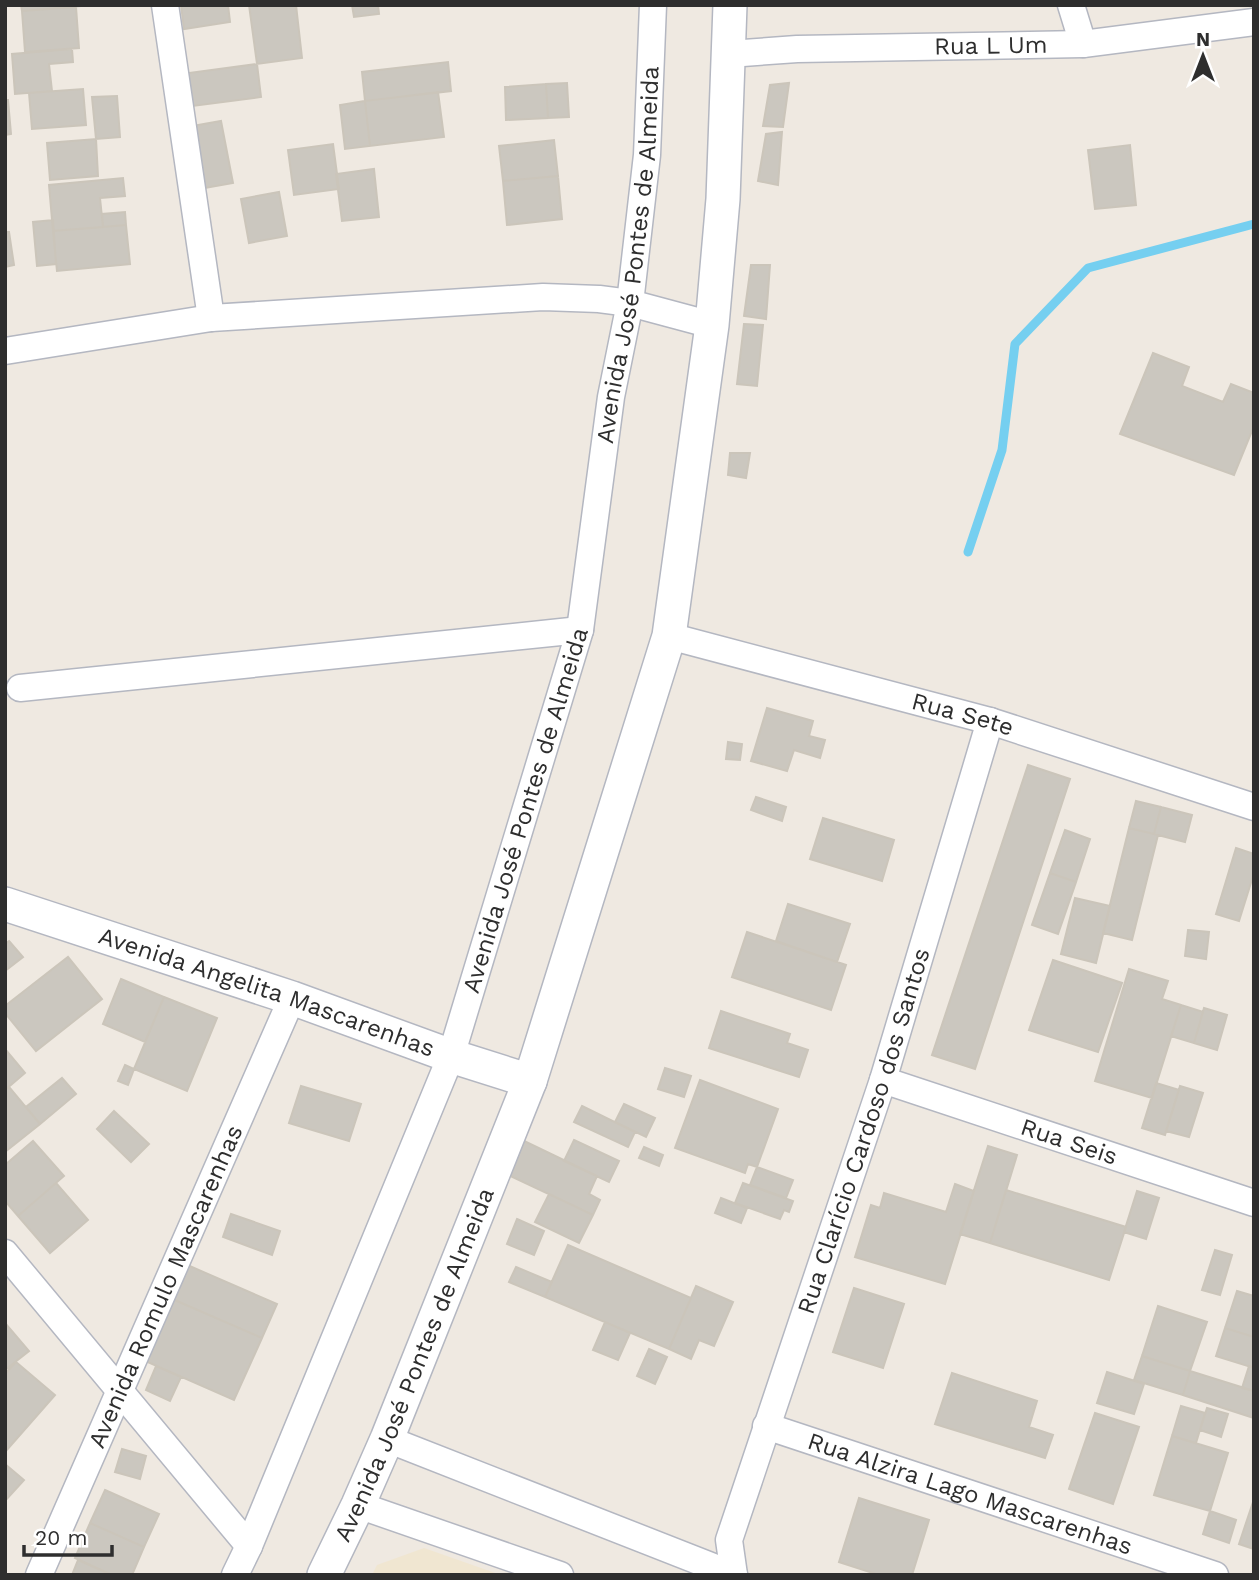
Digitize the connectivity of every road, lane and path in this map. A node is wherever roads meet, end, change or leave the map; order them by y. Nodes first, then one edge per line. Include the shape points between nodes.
1 (165, 5) edge
2 (653, 5) edge
3 (730, 5) edge
4 (1071, 5) edge
5 (1254, 22) edge
6 (1083, 44) junction
7 (729, 54) junction
8 (630, 303) junction
9 (211, 318) junction
10 (712, 325) junction
11 (5, 351) edge
12 (580, 630) junction
13 (669, 636) junction
14 (20, 688) dead end
15 (990, 721) junction
16 (1254, 807) edge
17 (5, 904) edge
18 (292, 998) junction
19 (451, 1056) junction
20 (883, 1080) junction
21 (530, 1081) junction
22 (1254, 1203) edge
23 (5, 1253) edge
24 (121, 1392) junction
25 (766, 1426) junction
26 (387, 1439) junction
27 (358, 1505) junction
28 (729, 1540) junction
29 (250, 1546) junction
30 (698, 1569) edge
31 (39, 1575) edge
32 (235, 1575) edge
33 (324, 1575) edge
34 (560, 1575) edge
35 (734, 1575) edge
36 (1215, 1575) edge

1 - 9 street
2 - 8 street, Avenida José Pontes de Almeida via 647,155
3 - 7 street, Avenida José Pontes de Almeida
4 - 6 street
5 - 6 street, Rua L Um
6 - 7 street, Rua L Um via 797,48
7 - 10 street, Avenida José Pontes de Almeida
8 - 9 street via 543,297
8 - 10 street
8 - 12 street, Avenida José Pontes de Almeida via 611,397
9 - 11 street
10 - 13 street, Avenida José Pontes de Almeida
12 - 14 street
12 - 19 street, Avenida José Pontes de Almeida
13 - 15 street, Rua Sete
13 - 21 street, Avenida José Pontes de Almeida
15 - 16 street, Rua Sete
15 - 20 street, Rua Clarício Cardoso dos Santos
17 - 18 street, Avenida Angelita Mascarenhas
18 - 19 street, Avenida Angelita Mascarenhas
18 - 24 street, Avenida Romulo Mascarenhas
19 - 21 street, Avenida Angelita Mascarenhas
19 - 29 street, Avenida José Pontes de Almeida
20 - 22 street, Rua Seis
20 - 25 street, Rua Clarício Cardoso dos Santos
21 - 26 street, Avenida José Pontes de Almeida
23 - 24 street
24 - 29 street
24 - 31 street, Avenida Romulo Mascarenhas
25 - 28 street, Rua Clarício Cardoso dos Santos
25 - 36 street, Rua Alzira Lago Mascarenhas
26 - 27 street, Avenida José Pontes de Almeida
26 - 30 street
27 - 33 street, Avenida José Pontes de Almeida
27 - 34 street
28 - 30 street
28 - 35 street, Rua Clarício Cardoso dos Santos
29 - 32 street, Avenida José Pontes de Almeida
30 - 35 street

